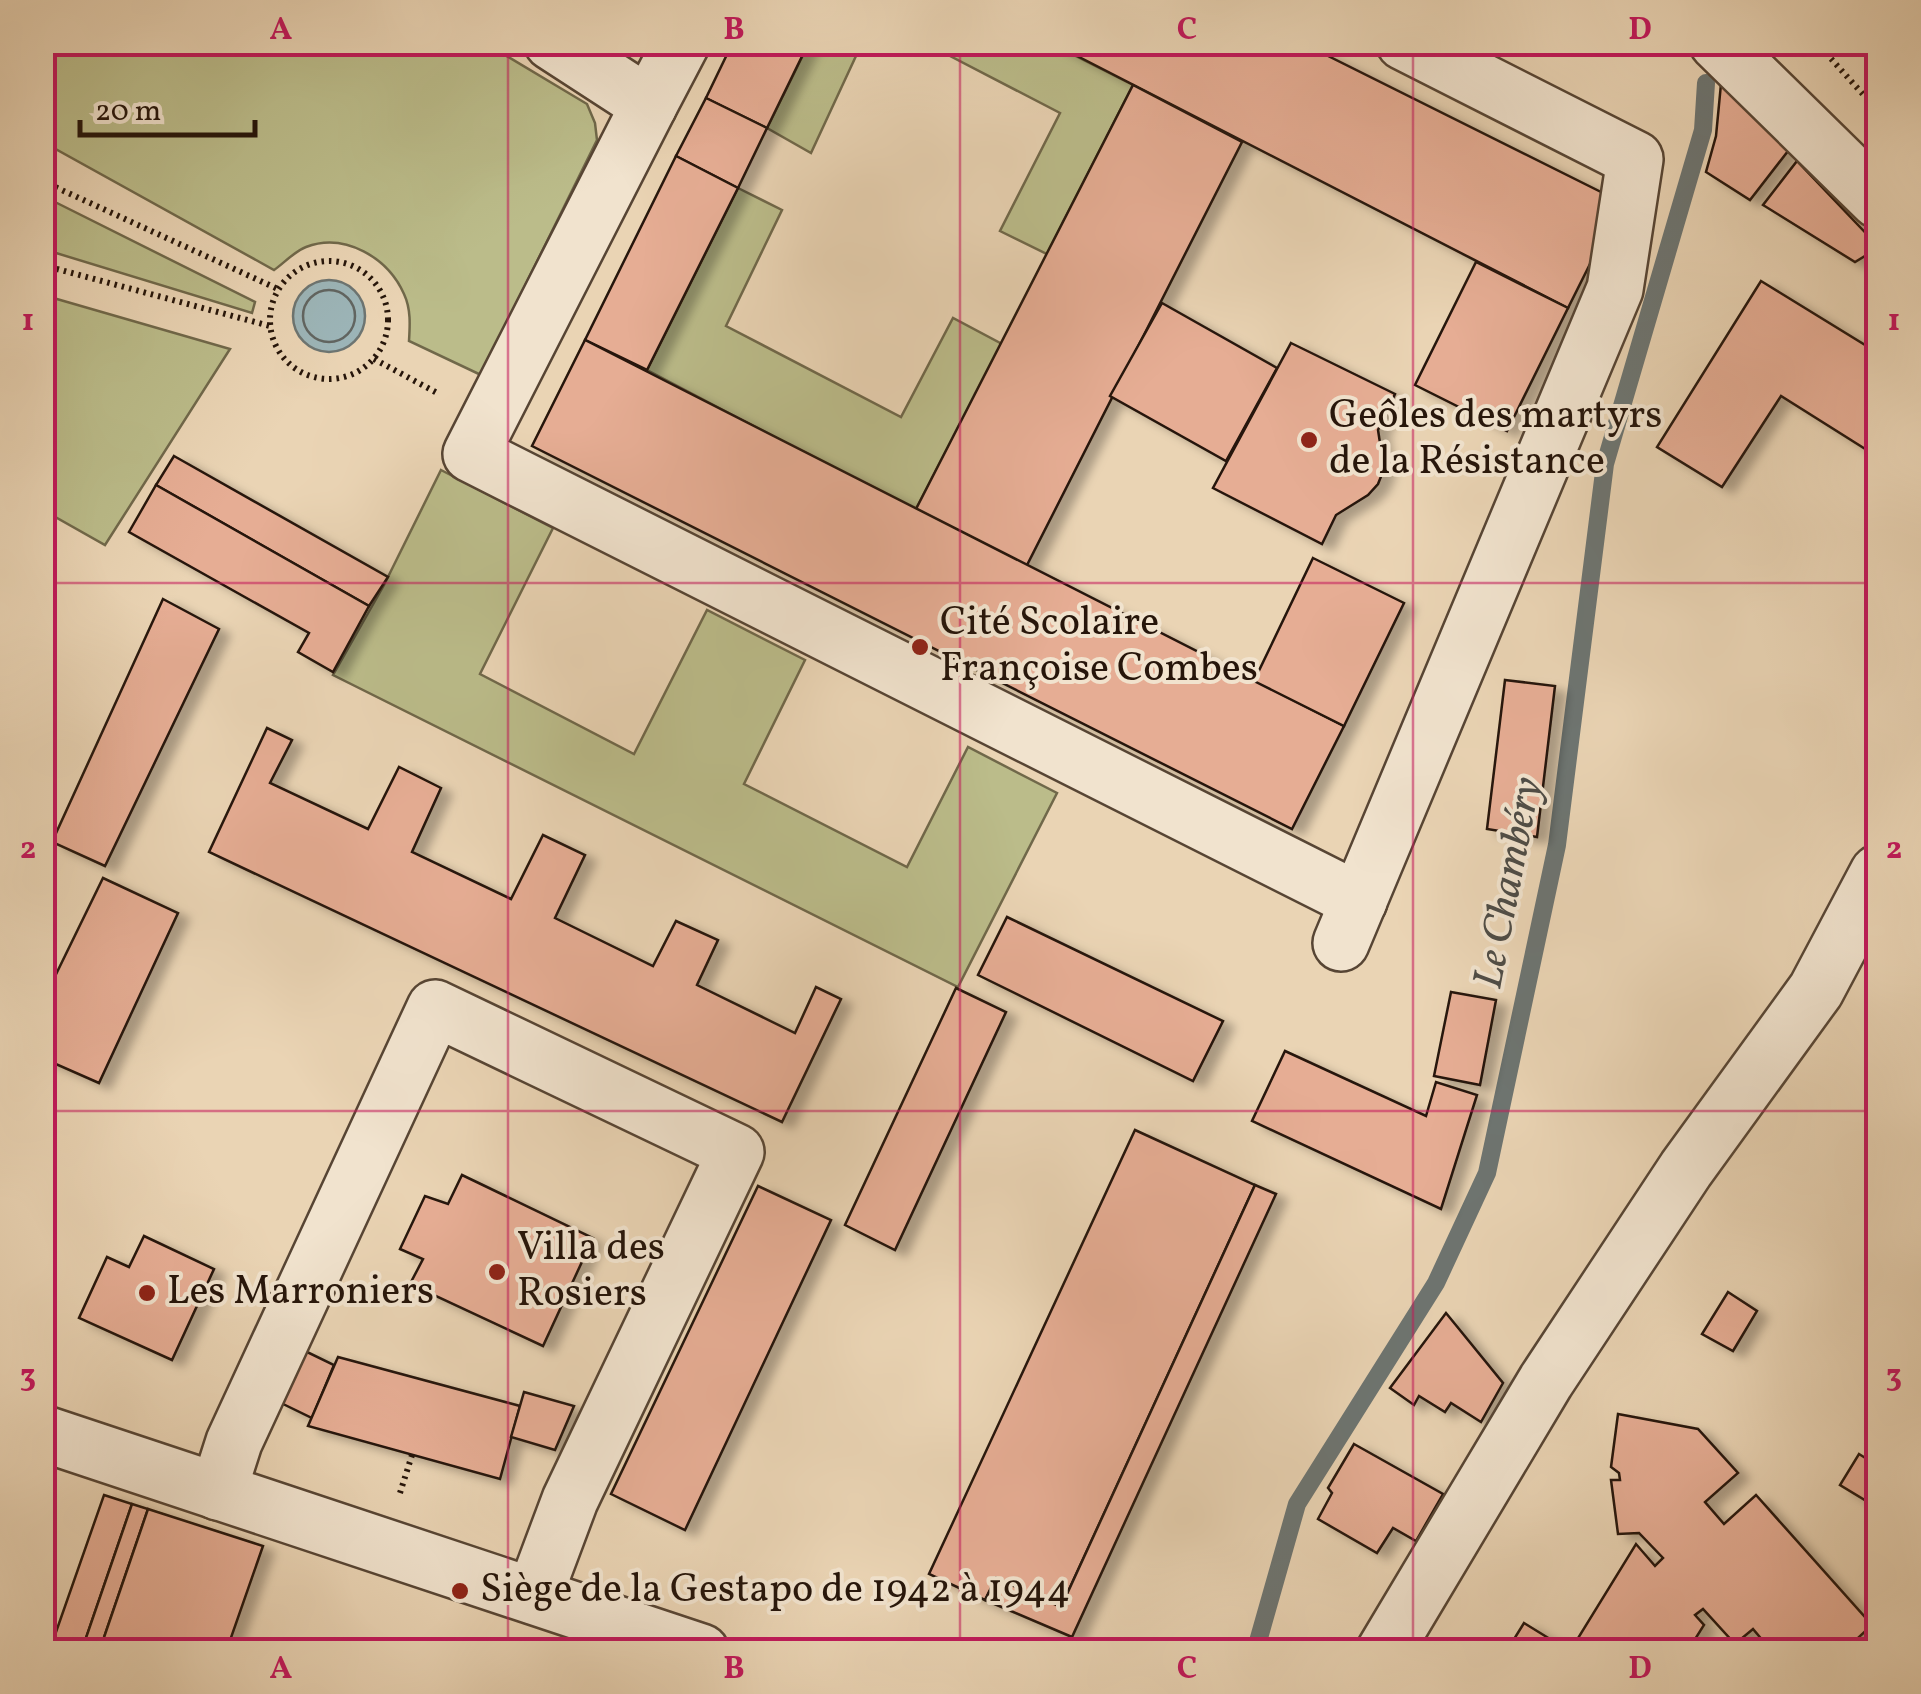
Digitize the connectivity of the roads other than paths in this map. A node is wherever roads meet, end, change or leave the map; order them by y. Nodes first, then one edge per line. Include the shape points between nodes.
1 (552, 42) edge
2 (682, 42) edge
3 (1404, 42) edge
4 (1716, 42) edge
5 (649, 105) junction
6 (1878, 200) edge
7 (1878, 872) edge
8 (42, 1433) edge
9 (218, 1492) junction
10 (534, 1596) junction
11 (701, 1652) edge
12 (1384, 1652) edge

1 - 5 street
2 - 5 street
3 - 5 street via 1635,159 1615,289 1350,922 471,454
4 - 6 street
7 - 12 street via 1816,990 1686,1168 1546,1380
8 - 9 street
9 - 10 street
9 - 10 street via 242,1425 435,1008 736,1152 570,1500
10 - 11 street

